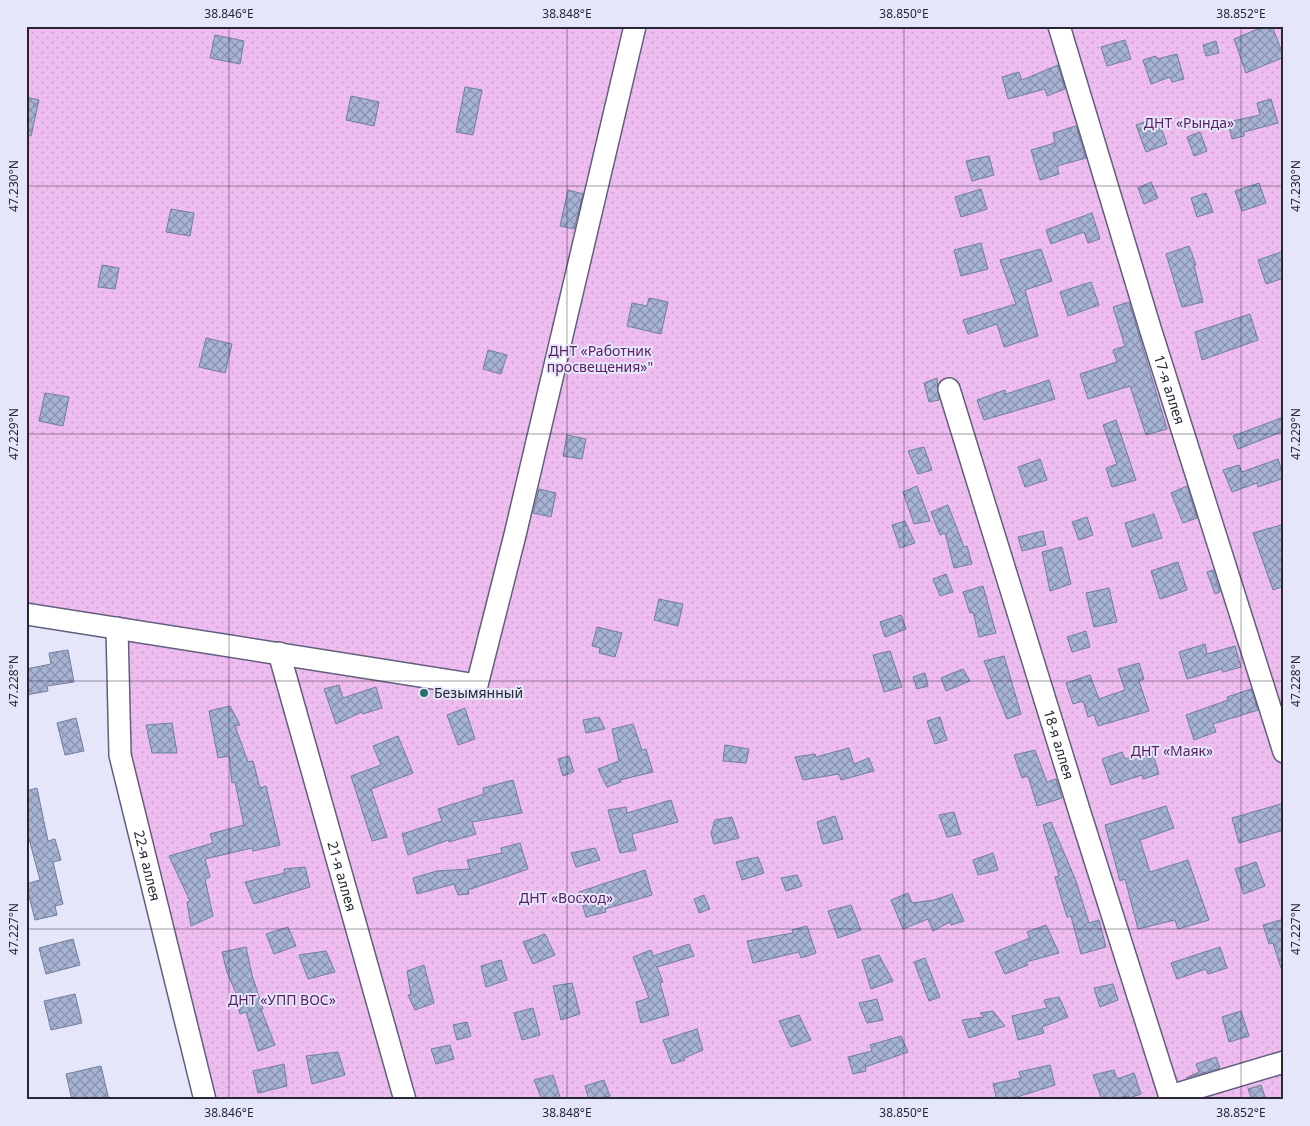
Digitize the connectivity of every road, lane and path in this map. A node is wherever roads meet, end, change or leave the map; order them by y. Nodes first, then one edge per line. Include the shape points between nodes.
1 (635, 26) edge
2 (1059, 26) edge
3 (949, 389) dead end
4 (26, 614) edge
5 (117, 628) junction
6 (279, 653) junction
7 (1284, 752) edge
8 (1284, 1062) edge
9 (1171, 1098) edge
10 (205, 1100) edge
11 (406, 1100) edge

1 - 6 street via 477,685
2 - 7 street, 17-я аллея
3 - 9 street, 18-я аллея
4 - 5 street
5 - 6 street
5 - 10 street, 22-я аллея via 120,755
6 - 11 street, 21-я аллея
8 - 9 street

